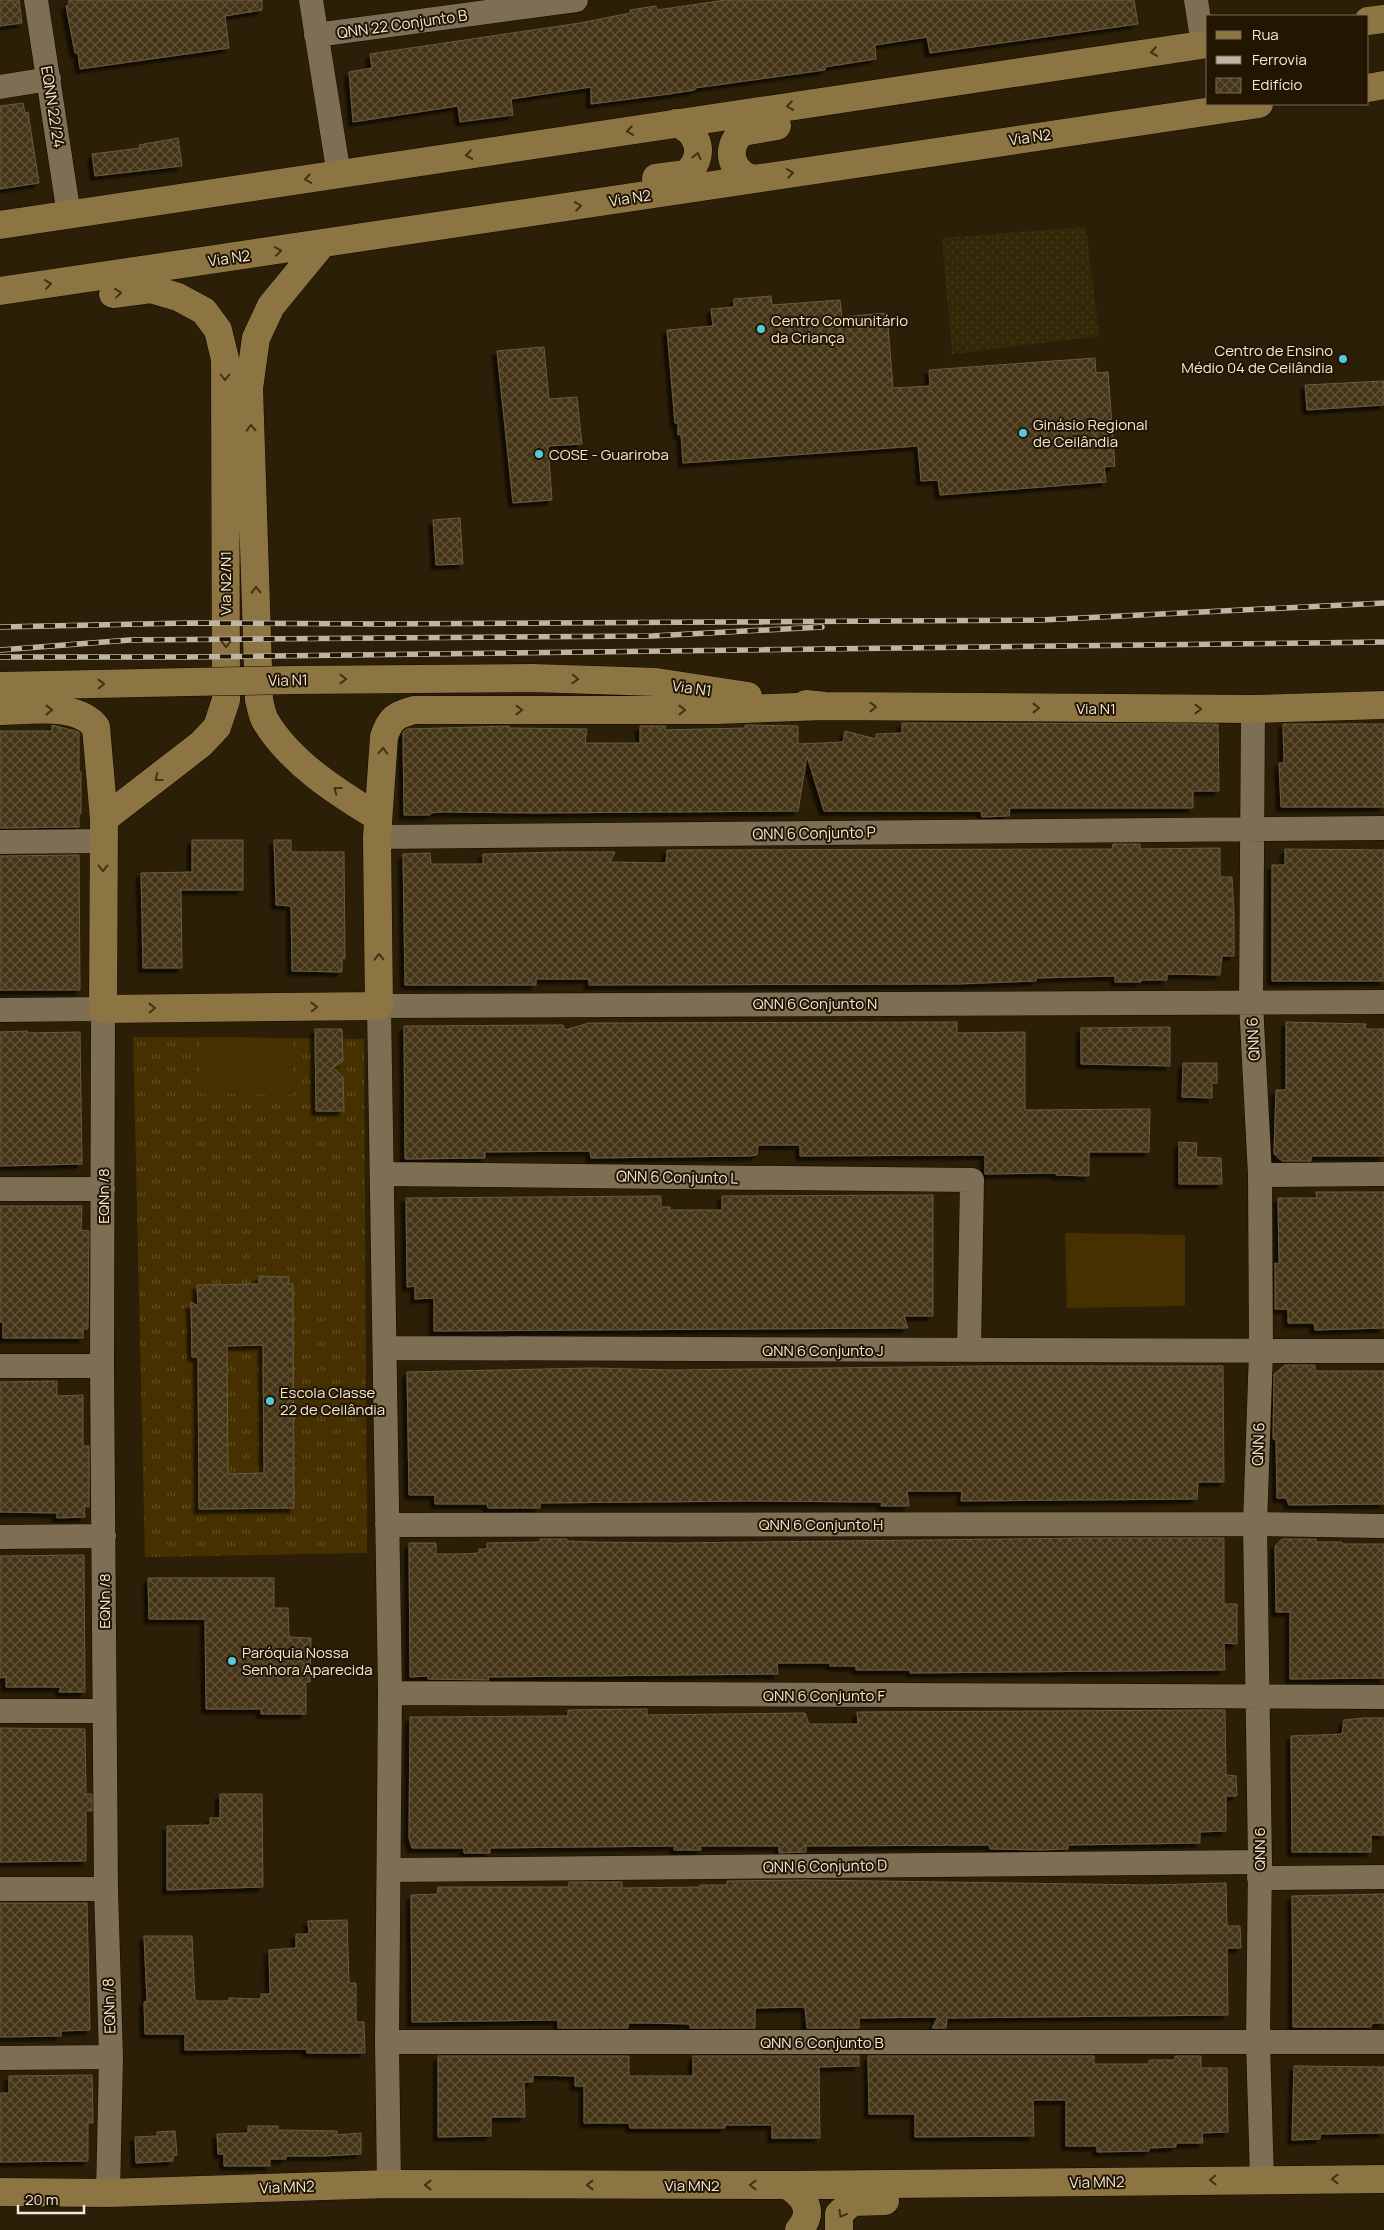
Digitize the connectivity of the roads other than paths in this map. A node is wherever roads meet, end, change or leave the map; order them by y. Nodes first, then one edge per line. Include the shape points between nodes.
1 (36, 0) edge
2 (311, 0) edge
3 (576, 0) edge
4 (1196, 0) edge
5 (1384, 19) edge
6 (1369, 21) edge
7 (316, 35) junction
8 (1205, 44) edge
9 (994, 76) junction
10 (49, 79) junction
11 (1384, 85) edge
12 (0, 87) edge
13 (1369, 88) edge
14 (1252, 105) edge
15 (676, 124) junction
16 (339, 175) junction
17 (752, 179) junction
18 (69, 215) junction
19 (0, 225) edge
20 (438, 228) junction
21 (322, 244) junction
22 (0, 291) edge
23 (0, 303) edge
24 (0, 686) edge
25 (1384, 705) edge
26 (825, 706) junction
27 (1253, 709) junction
28 (0, 711) edge
29 (378, 827) junction
30 (1252, 828) junction
31 (1384, 828) edge
32 (104, 830) junction
33 (0, 842) edge
34 (1384, 1002) edge
35 (1251, 1003) junction
36 (379, 1006) junction
37 (103, 1009) junction
38 (0, 1010) edge
39 (382, 1174) junction
40 (1384, 1174) edge
41 (1260, 1175) junction
42 (0, 1189) edge
43 (103, 1189) junction
44 (385, 1348) junction
45 (969, 1350) junction
46 (1261, 1351) junction
47 (1384, 1351) edge
48 (0, 1366) edge
49 (102, 1366) junction
50 (1256, 1524) junction
51 (387, 1525) junction
52 (1384, 1526) edge
53 (104, 1536) junction
54 (0, 1537) edge
55 (390, 1693) junction
56 (1258, 1696) junction
57 (1384, 1697) edge
58 (0, 1711) edge
59 (104, 1711) junction
60 (389, 1870) junction
61 (1260, 1870) junction
62 (1384, 1877) edge
63 (0, 1889) edge
64 (106, 1889) junction
65 (387, 2042) junction
66 (1258, 2042) junction
67 (1384, 2042) edge
68 (111, 2057) junction
69 (0, 2058) edge
70 (1384, 2179) edge
71 (1262, 2180) junction
72 (1093, 2182) junction
73 (389, 2184) junction
74 (787, 2186) junction
75 (0, 2192) edge
76 (108, 2193) junction
77 (799, 2230) edge
78 (839, 2230) edge

1 - 10 street, EQNN 22/24
2 - 7 street
3 - 7 street, QNN 22 Conjunto B
4 - 8 street
5 - 6 main road
7 - 16 street
8 -> 9 main road
9 -> 15 main road
9 - 17 main road via 886,109 742,132 733,143 731,156 738,171
10 - 12 street
10 - 18 street, EQNN 22/24
11 - 13 main road
17 -> 14 main road, Via N2
15 -> 16 main road
20 -> 15 main road via 556,190 686,174 696,163 699,149 692,132
16 -> 18 main road
20 -> 17 main road, Via N2
18 - 19 main road
20 - 21 main road, Via N2
22 -> 21 main road, Via N2
29 -> 21 main road via 282,744 265,721 259,700 249,388 256,338 271,306
23 -> 32 main road, Via N2/N1 via 20,306 151,289 178,297 209,315 218,330 225,359 226,700 217,727
24 -> 26 main road, Via N1, bridge via 532,678 656,682
25 - 27 main road, Via N1
26 -> 27 main road, Via N1
29 -> 26 main road via 384,736 388,723 400,714 414,710 716,710
27 - 30 street, QNN 6
28 -> 32 main road via 66,710 90,718 96,727
29 - 30 street, QNN 6 Conjunto P
36 -> 29 main road
30 - 31 street, QNN 6 Conjunto P
30 - 35 street, QNN 6
32 - 33 street
32 -> 37 main road
34 - 35 street, QNN 6 Conjunto N
35 - 36 street, QNN 6 Conjunto N
35 - 41 street, QNN 6
37 -> 36 main road
36 - 39 street
37 - 38 street
37 - 43 street, EQNn /8
39 - 44 street
39 - 45 street, QNN 6 Conjunto L via 972,1180
40 - 41 street
41 - 46 street, QNN 6
42 - 43 street
43 - 49 street, EQNn /8
44 - 45 street, QNN 6 Conjunto J
44 - 51 street
45 - 46 street, QNN 6 Conjunto J
46 - 47 street, QNN 6 Conjunto J
46 - 50 street, QNN 6
48 - 49 street
49 - 53 street, EQNn /8
50 - 51 street, QNN 6 Conjunto H
50 - 52 street, QNN 6 Conjunto H
50 - 56 street, QNN 6
51 - 55 street
53 - 54 street
53 - 59 street, EQNn /8
55 - 56 street, QNN 6 Conjunto F
55 - 60 street
56 - 57 street, QNN 6 Conjunto F
56 - 61 street, QNN 6
58 - 59 street
59 - 64 street, EQNn /8
60 - 61 street, QNN 6 Conjunto D
60 - 65 street
61 - 62 street, QNN 6 Conjunto D
61 - 66 street, QNN 6
63 - 64 street
64 - 68 street, EQNn /8
65 - 66 street, QNN 6 Conjunto B
65 - 73 street
66 - 67 street, QNN 6 Conjunto B
66 - 71 street, QNN 6
68 - 69 street
68 - 76 street, EQNn /8
70 -> 71 main road, Via MN2
71 -> 72 main road, Via MN2
72 - 74 main road, Via MN2
72 -> 78 main road via 989,2199 852,2202 839,2214
74 -> 73 main road, Via MN2
73 - 76 main road, Via MN2
74 - 77 main road via 798,2192 807,2207 808,2215
75 - 76 main road, Via MN2

